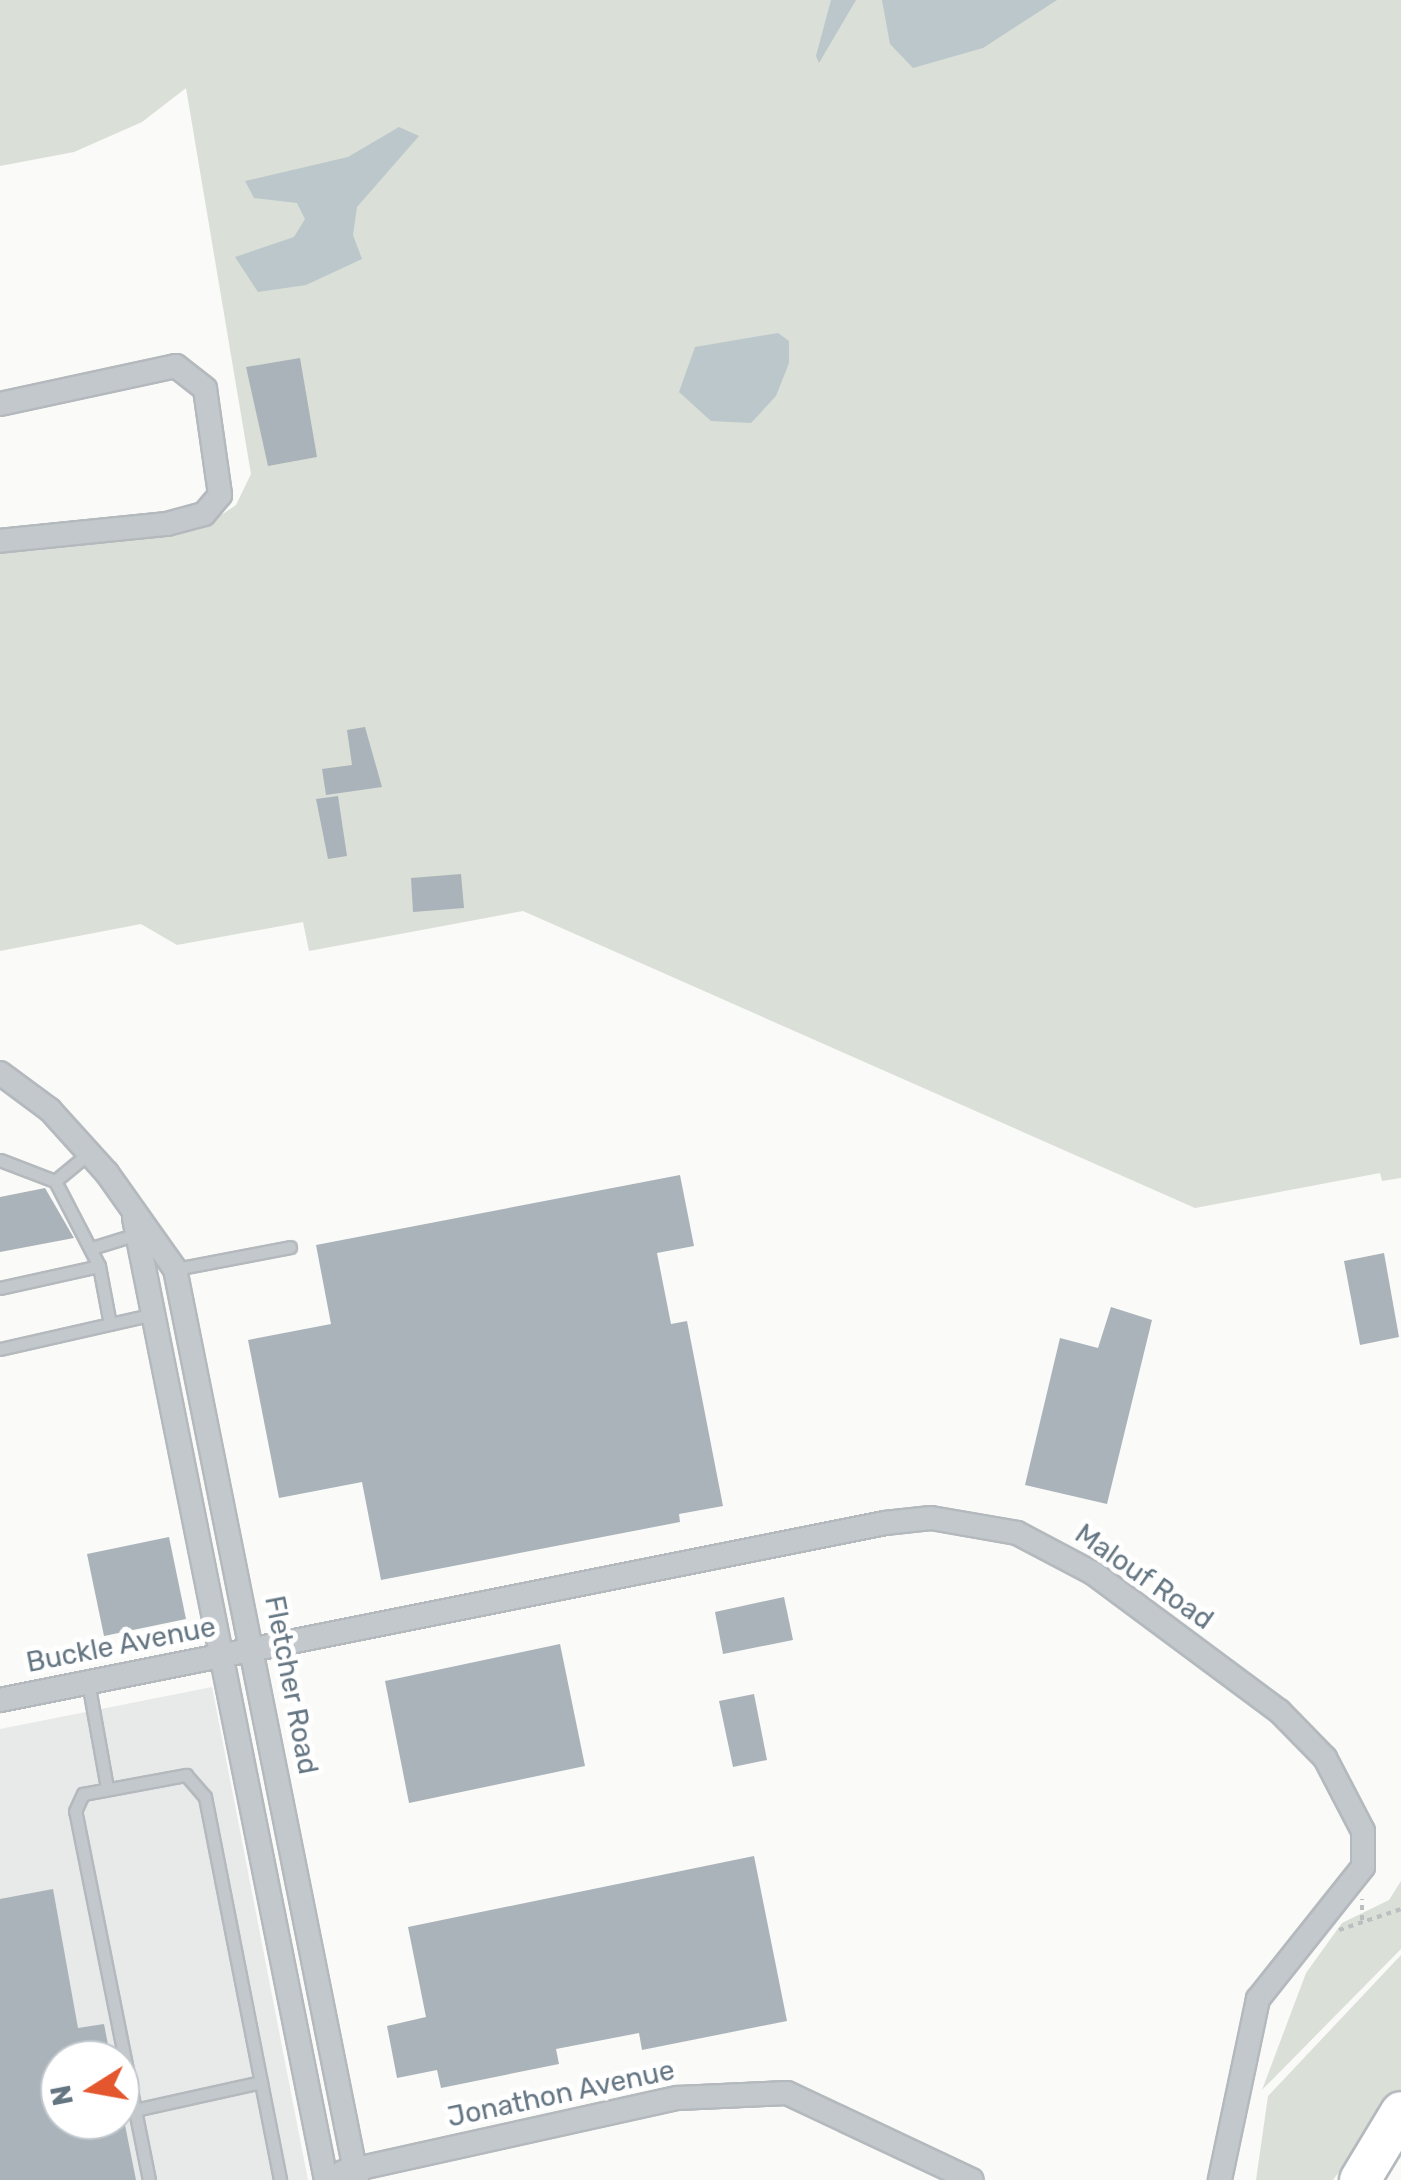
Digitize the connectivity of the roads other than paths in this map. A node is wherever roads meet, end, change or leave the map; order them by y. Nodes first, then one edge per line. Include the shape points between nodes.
1 (0, 404) edge
2 (0, 541) edge
3 (0, 1073) edge
4 (89, 1154) junction
5 (0, 1160) edge
6 (55, 1180) junction
7 (136, 1224) junction
8 (95, 1246) junction
9 (290, 1247) dead end
10 (100, 1266) junction
11 (175, 1269) junction
12 (0, 1288) edge
13 (154, 1314) junction
14 (110, 1324) junction
15 (0, 1349) edge
16 (254, 1650) junction
17 (228, 1655) junction
18 (88, 1682) junction
19 (0, 1700) edge
20 (108, 1788) junction
21 (121, 2040) edge
22 (261, 2082) junction
23 (140, 2109) edge
24 (1401, 2112) edge
25 (140, 2135) edge
26 (356, 2174) edge
27 (322, 2179) edge
28 (149, 2180) edge
29 (280, 2180) edge
30 (972, 2180) edge
31 (1220, 2180) edge
32 (1360, 2180) edge

1 - 2 street via 176,366 205,389 220,495 204,514 166,524
3 - 4 street, Fletcher Road
4 - 6 lane
4 - 7 street, Fletcher Road
5 - 6 lane
6 - 8 lane
7 - 8 lane
7 - 11 street, Fletcher Road
7 - 13 street, Fletcher Road
8 - 10 lane
9 - 11 lane
10 - 12 lane
10 - 14 lane
11 - 16 street, Fletcher Road
13 - 14 lane
13 - 17 street, Fletcher Road
14 - 15 lane
16 - 17 street, Buckle Avenue
16 - 26 street, Fletcher Road
16 - 31 street, Malouf Road via 885,1523 984,1523 1057,1551 1289,1720 1326,1758 1363,1830 1363,1867 1258,1999
17 - 18 street, Buckle Avenue
17 - 27 street, Fletcher Road
18 - 19 street, Buckle Avenue
18 - 20 lane
20 - 21 lane via 84,1794 75,1811
20 - 22 lane via 186,1775 205,1797
22 - 23 lane
22 - 29 lane
24 - 32 highway
25 - 28 lane
26 - 27 street, Jonathon Avenue
26 - 30 street, Jonathon Avenue via 678,2098 787,2093

